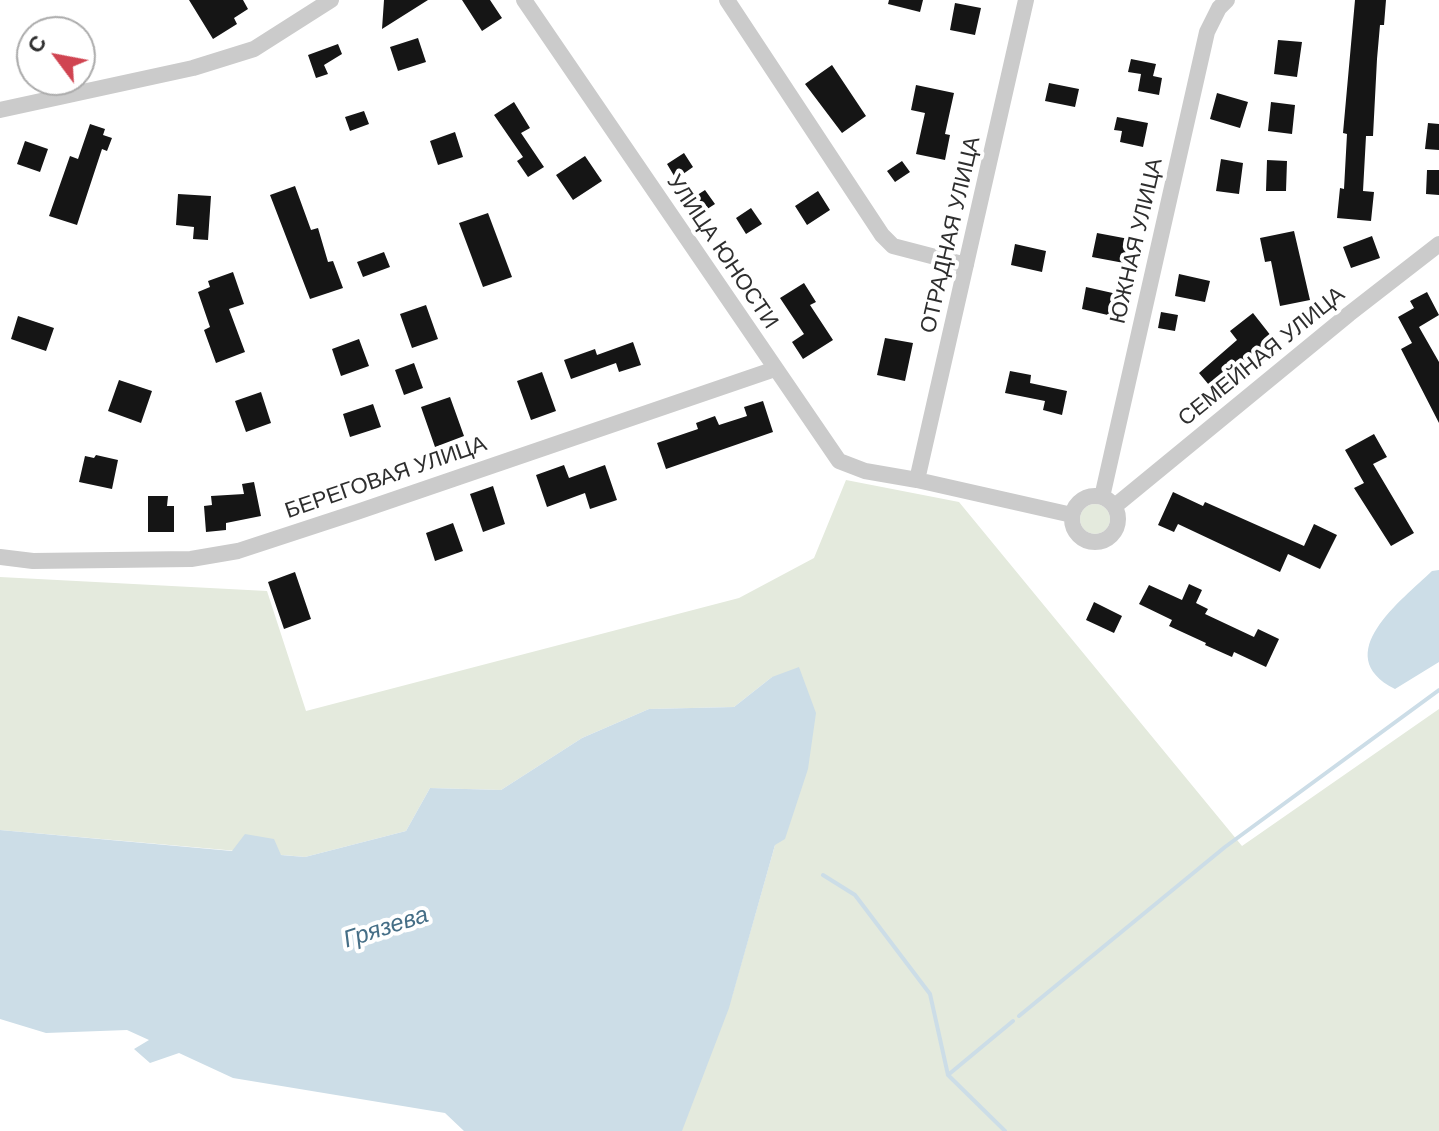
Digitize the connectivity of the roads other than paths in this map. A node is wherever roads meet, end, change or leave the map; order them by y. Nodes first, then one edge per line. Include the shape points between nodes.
1 (331, 0) edge
2 (524, 0) edge
3 (727, 0) edge
4 (1026, 0) edge
5 (1227, 0) edge
6 (0, 110) edge
7 (1439, 244) edge
8 (966, 265) junction
9 (775, 369) junction
10 (917, 480) junction
11 (1108, 502) junction
12 (1072, 515) junction
13 (0, 557) edge

1 - 6 street via 254,49 193,68
2 - 9 street, УЛИЦА ЮНОСТИ
3 - 8 street via 882,235 893,246
4 - 8 street, ОТРАДНАЯ УЛИЦА
5 - 11 street, ЮЖНАЯ УЛИЦА via 1207,32
7 - 11 street, СЕМЕЙНАЯ УЛИЦА
8 - 10 street, ОТРАДНАЯ УЛИЦА
9 - 10 street, УЛИЦА ЮНОСТИ via 839,461
9 - 13 street, БЕРЕГОВАЯ УЛИЦА via 238,551 175,559
10 - 12 street, УЛИЦА ЮНОСТИ
11 - 12 street via 1086,497
11 - 12 street via 1118,514 1116,530 1098,543 1078,536

